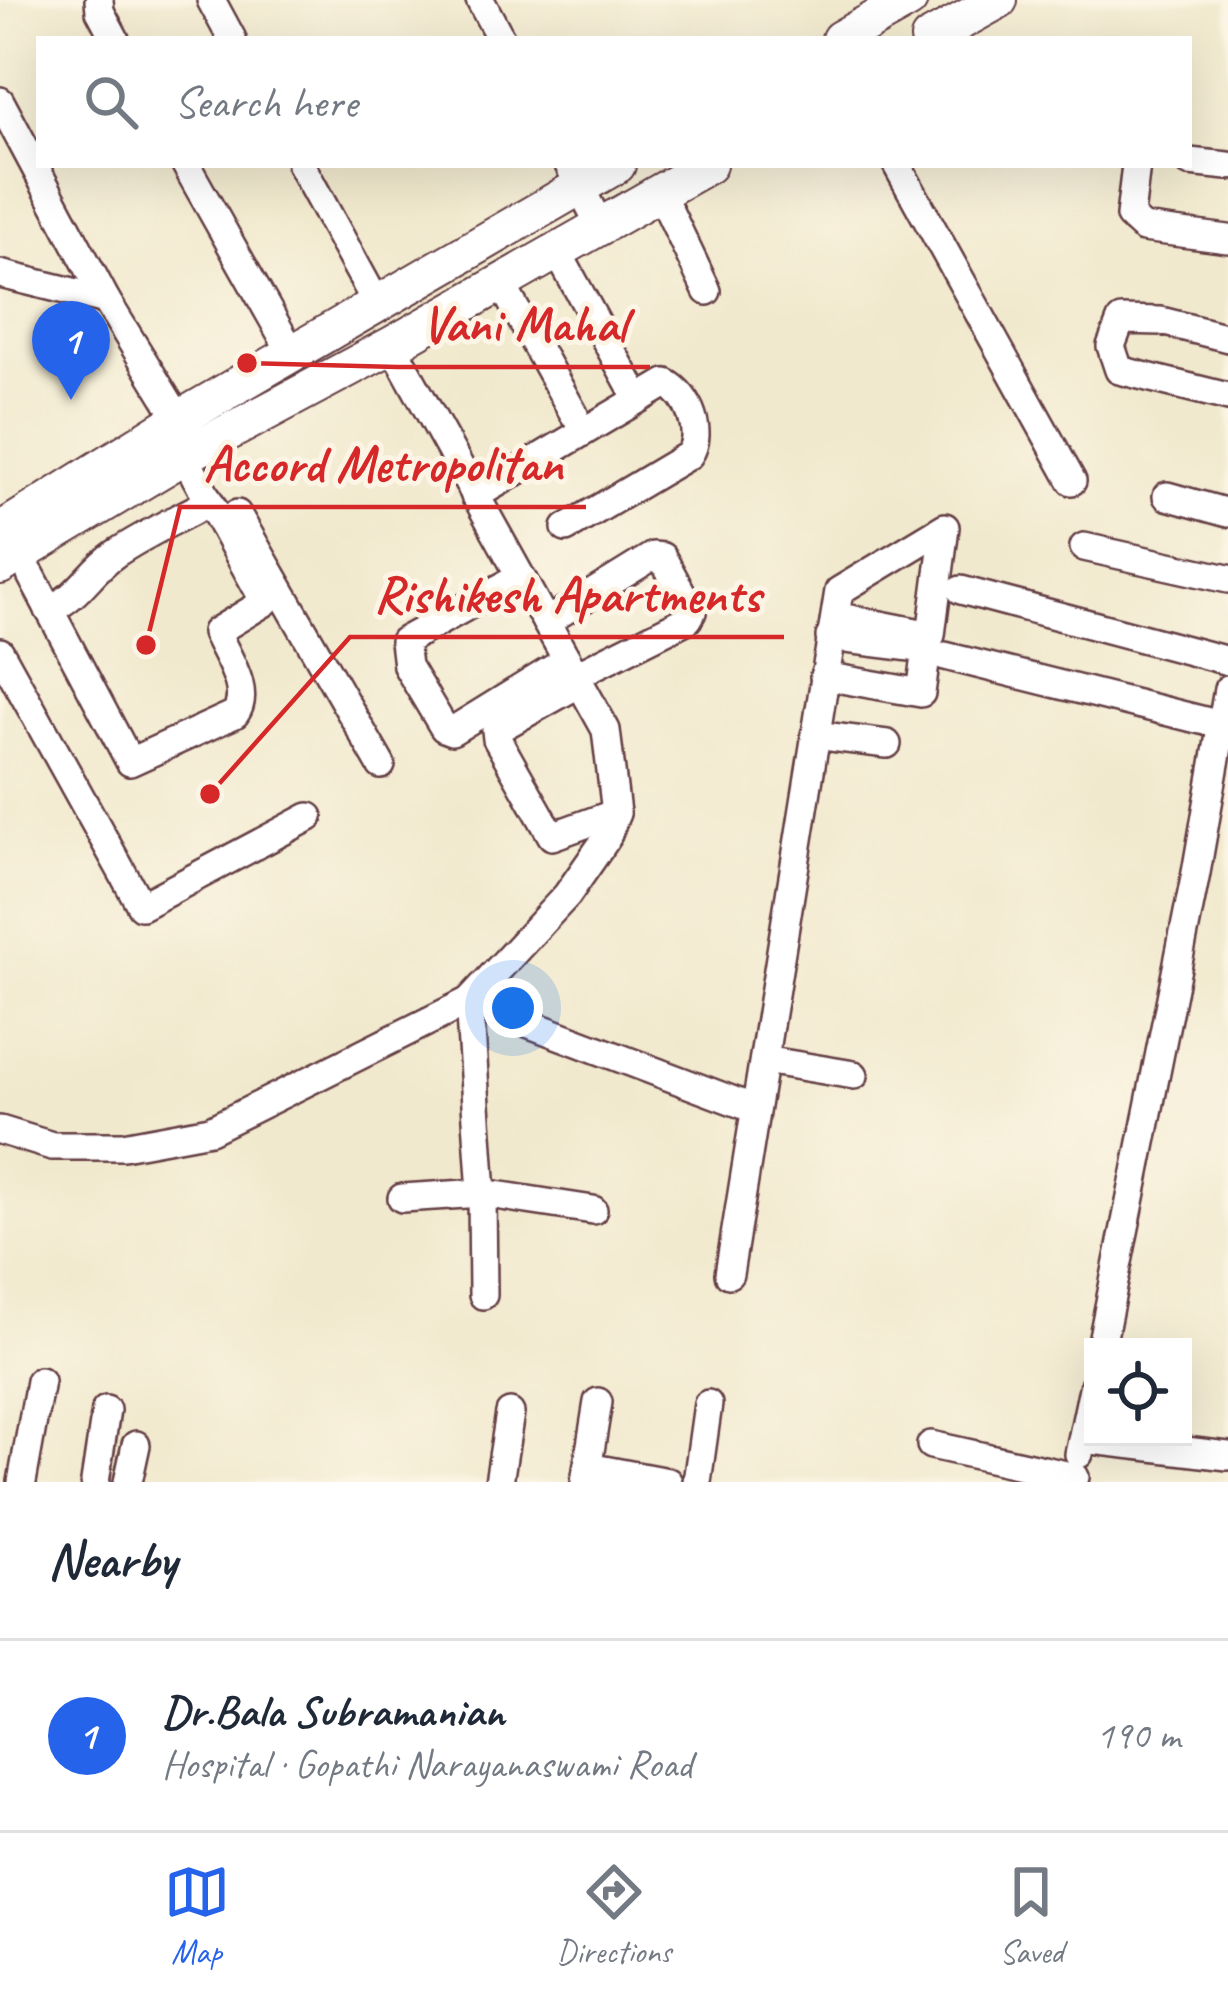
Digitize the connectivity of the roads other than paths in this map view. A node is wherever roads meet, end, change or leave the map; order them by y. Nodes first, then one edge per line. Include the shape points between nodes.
1 (99, 0) edge
2 (211, 0) edge
3 (480, 0) edge
4 (909, 0) edge
5 (999, 0) edge
6 (113, 36) edge
7 (230, 36) edge
8 (499, 36) edge
9 (845, 36) edge
10 (934, 36) edge
11 (0, 101) edge
12 (1192, 162) edge
13 (1228, 166) edge
14 (188, 168) edge
15 (303, 168) edge
16 (606, 168) edge
17 (703, 168) edge
18 (899, 168) edge
19 (1136, 168) edge
20 (575, 176) edge
21 (660, 192) junction
22 (600, 226) junction
23 (1228, 239) edge
24 (557, 251) junction
25 (0, 274) edge
26 (501, 283) junction
27 (707, 291) dead end
28 (106, 300) junction
29 (377, 304) junction
30 (1228, 338) edge
31 (392, 345) junction
32 (292, 353) junction
33 (632, 388) dead end
34 (1228, 397) edge
35 (574, 414) dead end
36 (187, 441) junction
37 (1072, 481) dead end
38 (475, 496) junction
39 (1167, 496) dead end
40 (209, 502) junction
41 (1228, 513) edge
42 (566, 528) dead end
43 (1084, 547) dead end
44 (14, 548) edge
45 (520, 577) junction
46 (1228, 579) edge
47 (961, 590) dead end
48 (49, 610) junction
49 (546, 622) junction
50 (833, 627) junction
51 (0, 652) edge
52 (945, 656) dead end
53 (1228, 661) edge
54 (575, 673) junction
55 (824, 676) junction
56 (1228, 689) edge
57 (1221, 725) junction
58 (815, 734) junction
59 (887, 744) dead end
60 (1222, 755) edge
61 (381, 766) dead end
62 (616, 813) junction
63 (309, 817) dead end
64 (469, 1001) junction
65 (764, 1060) junction
66 (854, 1075) dead end
67 (755, 1109) junction
68 (0, 1130) edge
69 (482, 1193) junction
70 (402, 1198) dead end
71 (593, 1210) dead end
72 (729, 1274) dead end
73 (483, 1295) dead end
74 (1103, 1338) edge
75 (40, 1381) dead end
76 (598, 1402) dead end
77 (708, 1404) dead end
78 (106, 1410) dead end
79 (510, 1413) dead end
80 (1084, 1434) edge
81 (1083, 1439) junction
82 (932, 1444) dead end
83 (136, 1445) dead end
84 (1228, 1456) edge
85 (586, 1475) edge
86 (1074, 1479) edge
87 (22, 1482) edge
88 (95, 1482) edge
89 (128, 1482) edge
90 (499, 1482) edge
91 (668, 1482) edge
92 (697, 1482) edge

1 - 6 street
2 - 7 street
3 - 8 street
4 - 9 main road
5 - 10 main road
11 - 28 street
12 - 13 street
14 - 32 street
15 - 29 street
16 - 20 main road
17 - 21 main road
18 - 37 street
19 - 23 street via 1134,222
20 - 22 street
20 - 29 main road
21 - 22 main road
21 - 27 street
22 - 24 main road
24 - 26 main road
24 - 33 street
25 - 28 street
26 - 31 main road
26 - 35 street
28 - 36 street
29 - 32 main road
30 - 34 street via 1121,320 1112,346 1119,370
31 - 36 main road
31 - 38 street
32 - 36 main road
36 - 40 street
36 - 44 main road
36 - 61 street
38 - 42 street via 666,382 676,388 697,430 689,455
38 - 45 street
39 - 41 street
40 - 48 street via 118,552 74,598
40 - 48 street via 265,602 215,632 242,692 235,714 130,762
43 - 46 street
44 - 48 street
45 - 49 street
45 - 54 street via 404,641 407,666 452,731
47 - 53 street
49 - 54 street
49 - 54 street via 662,556 692,611 688,620
50 - 50 street via 931,635 945,527 838,591
50 - 55 street
50 - 55 street via 927,649 921,693
51 - 63 street via 141,906
52 - 57 street
54 - 62 street via 606,730
54 - 62 street via 496,730 497,739 552,836
55 - 58 street
56 - 57 street
57 - 60 street
58 - 59 street
58 - 65 street
60 - 74 street
62 - 64 street via 567,895
64 - 67 street
64 - 68 street via 210,1130 123,1146 52,1146
64 - 69 street
65 - 66 street
65 - 67 street
67 - 72 street
69 - 70 street
69 - 71 street
69 - 73 street
75 - 87 street
76 - 85 street
77 - 92 street
78 - 88 street
79 - 90 street
80 - 81 street
81 - 84 street
81 - 86 street
82 - 86 street
83 - 89 street
85 - 91 street

